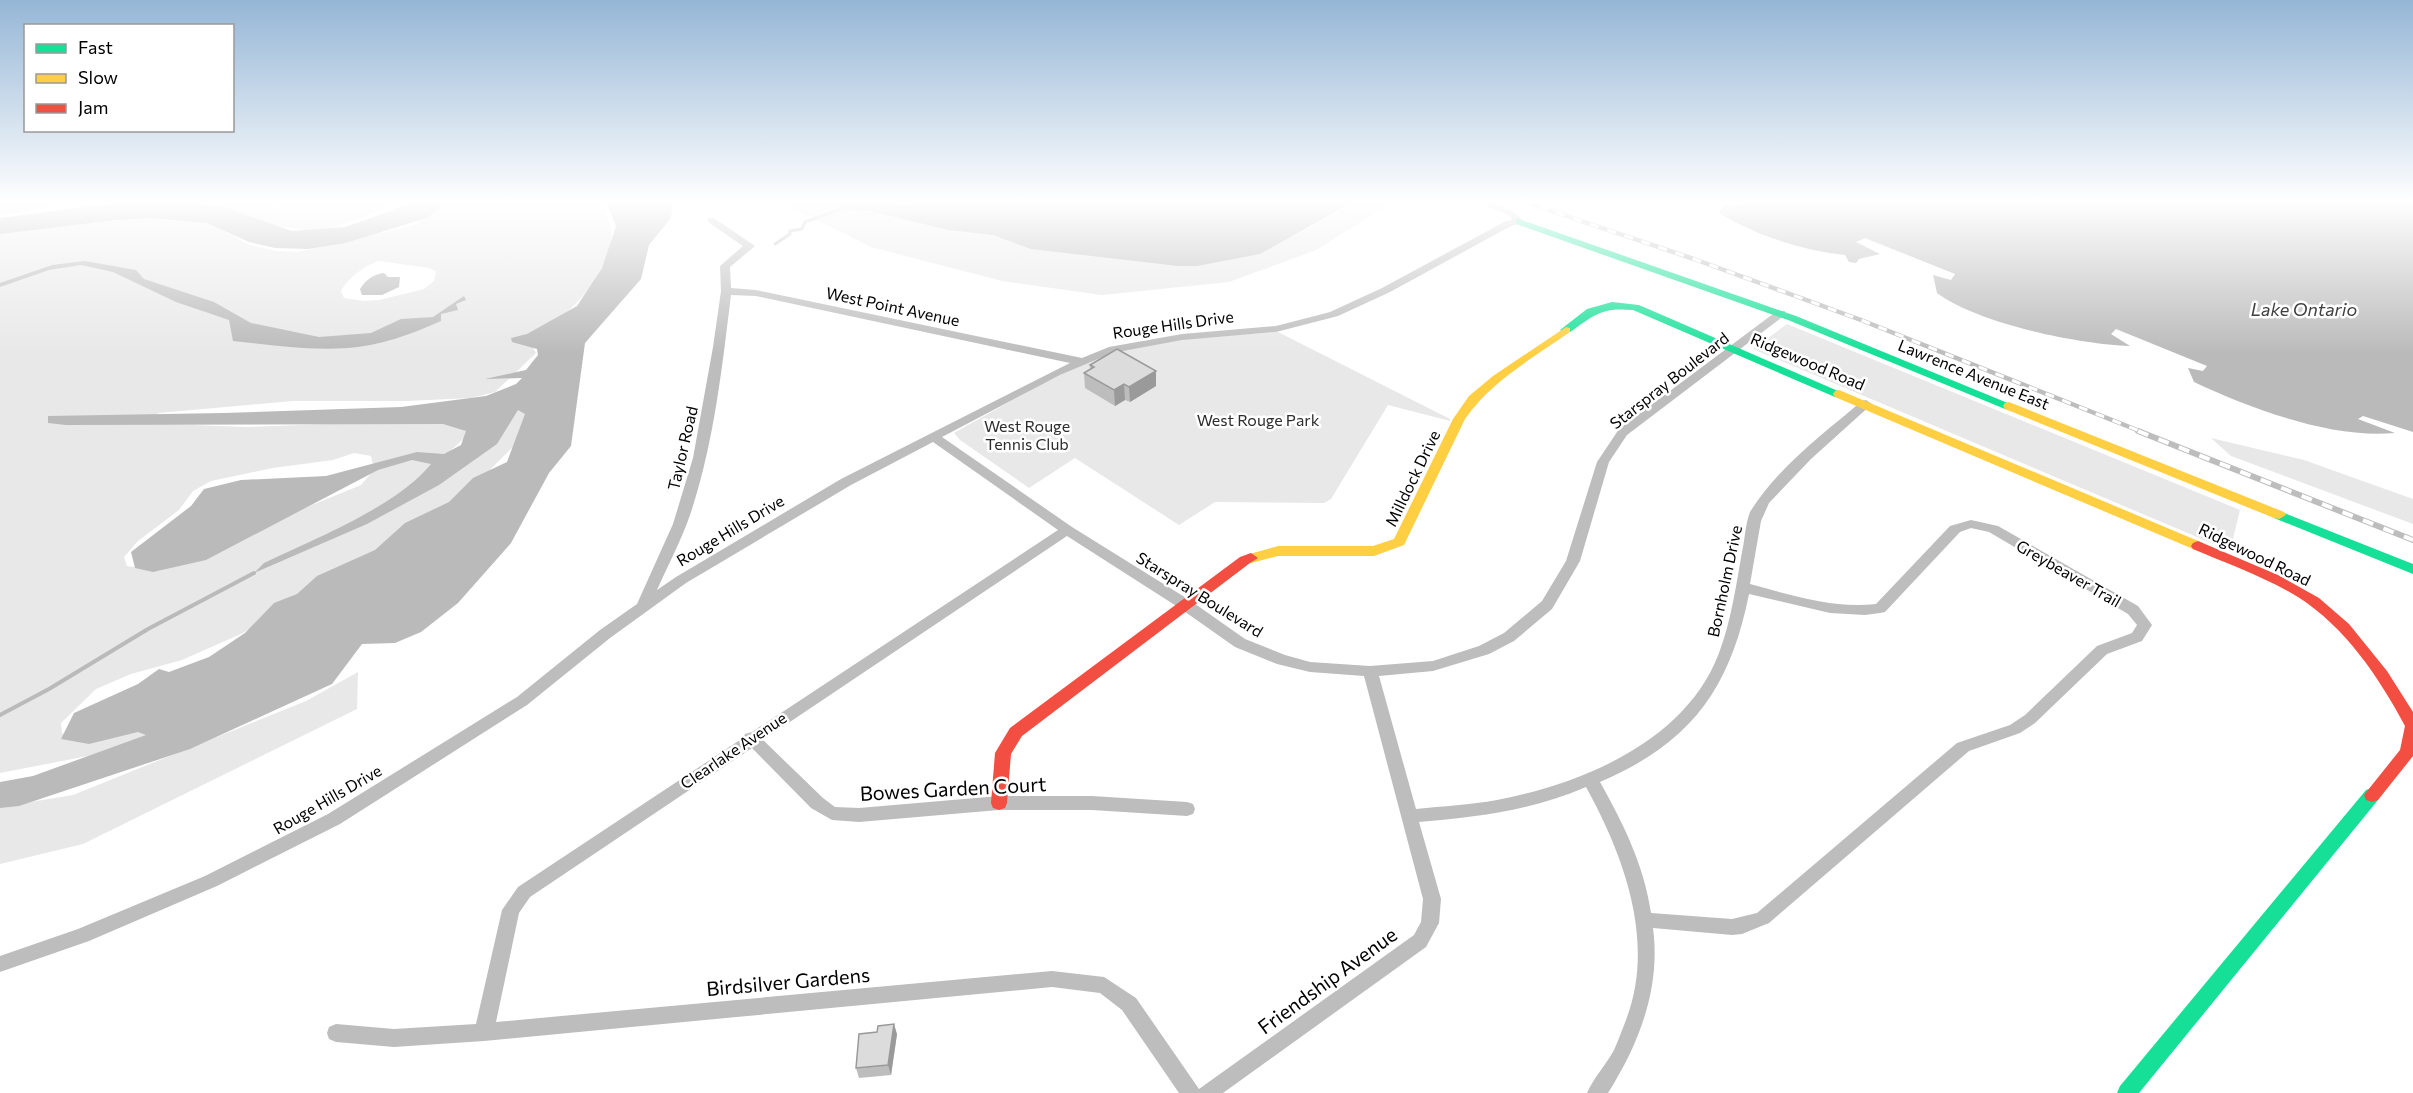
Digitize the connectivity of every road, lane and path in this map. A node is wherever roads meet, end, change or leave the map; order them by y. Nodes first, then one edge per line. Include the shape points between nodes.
1 (742, 252) edge
2 (1456, 252) edge
3 (1605, 252) edge
4 (726, 291) junction
5 (1781, 313) junction
6 (1736, 348) junction
7 (1084, 362) junction
8 (1866, 404) junction
9 (933, 436) junction
10 (1067, 530) junction
11 (2413, 569) edge
12 (1743, 587) junction
13 (644, 604) junction
14 (1186, 605) junction
15 (1370, 671) junction
16 (752, 738) junction
17 (1591, 781) junction
18 (999, 803) junction
19 (1188, 809) dead end
20 (1411, 816) junction
21 (1644, 920) junction
22 (0, 964) edge
23 (484, 1032) junction
24 (336, 1033) dead end
25 (1191, 1093) edge
26 (1207, 1093) edge
27 (1597, 1093) edge
28 (2127, 1093) edge

1 - 4 street via 725,266
2 - 7 street, Rouge Hills Drive via 1334,314 1276,329 1148,342 1109,350
3 - 5 street, Lawrence Avenue East
4 - 7 street, West Point Avenue via 756,293
4 - 13 street, Taylor Road via 718,356 684,514
5 - 6 street, Starspray Boulevard
5 - 11 street, Lawrence Avenue East
6 - 8 street, Ridgewood Road
6 - 14 street, Milldock Drive via 1635,307 1600,306 1473,399 1459,419 1399,542 1374,551 1278,551 1245,560
6 - 15 street, Starspray Boulevard via 1623,432 1612,446 1603,462 1573,561 1547,605 1529,621 1509,637 1461,659 1433,666
7 - 9 street, Rouge Hills Drive
8 - 12 street, Bornholm Drive via 1769,492 1756,512
8 - 28 street, Ridgewood Road via 2242,563 2313,600 2347,631 2393,688 2412,726 2407,752
9 - 10 street, Starspray Boulevard
9 - 13 street, Rouge Hills Drive via 846,482
10 - 14 street, Starspray Boulevard
10 - 16 street, Clearlake Avenue
12 - 17 street, Bornholm Drive via 1725,658 1691,711 1639,755
12 - 21 street, Greybeaver Trail via 1866,612 1880,608 1955,529 1971,524 1993,529 2133,610 2145,625 2137,637 2102,650 2030,719 2015,729 1963,747 1763,918 1732,927
13 - 22 street, Rouge Hills Drive via 522,701 334,819 211,881 83,935
14 - 15 street, Starspray Boulevard via 1240,643 1282,660 1310,667
14 - 18 street, Milldock Drive via 1016,732 1003,753
15 - 20 street, Friendship Avenue
16 - 18 street, Bowes Garden Court via 832,813 859,815
16 - 23 street, Clearlake Avenue via 524,892 511,910
17 - 20 street, Bornholm Drive via 1505,806
17 - 21 street via 1635,873
18 - 19 street, Bowes Garden Court
20 - 26 street, Friendship Avenue via 1432,899 1430,923 1420,941
21 - 27 street via 1646,971 1638,1016 1614,1071
23 - 24 street, Birdsilver Gardens via 394,1038
23 - 25 street, Birdsilver Gardens via 1052,979 1104,985 1129,1004

